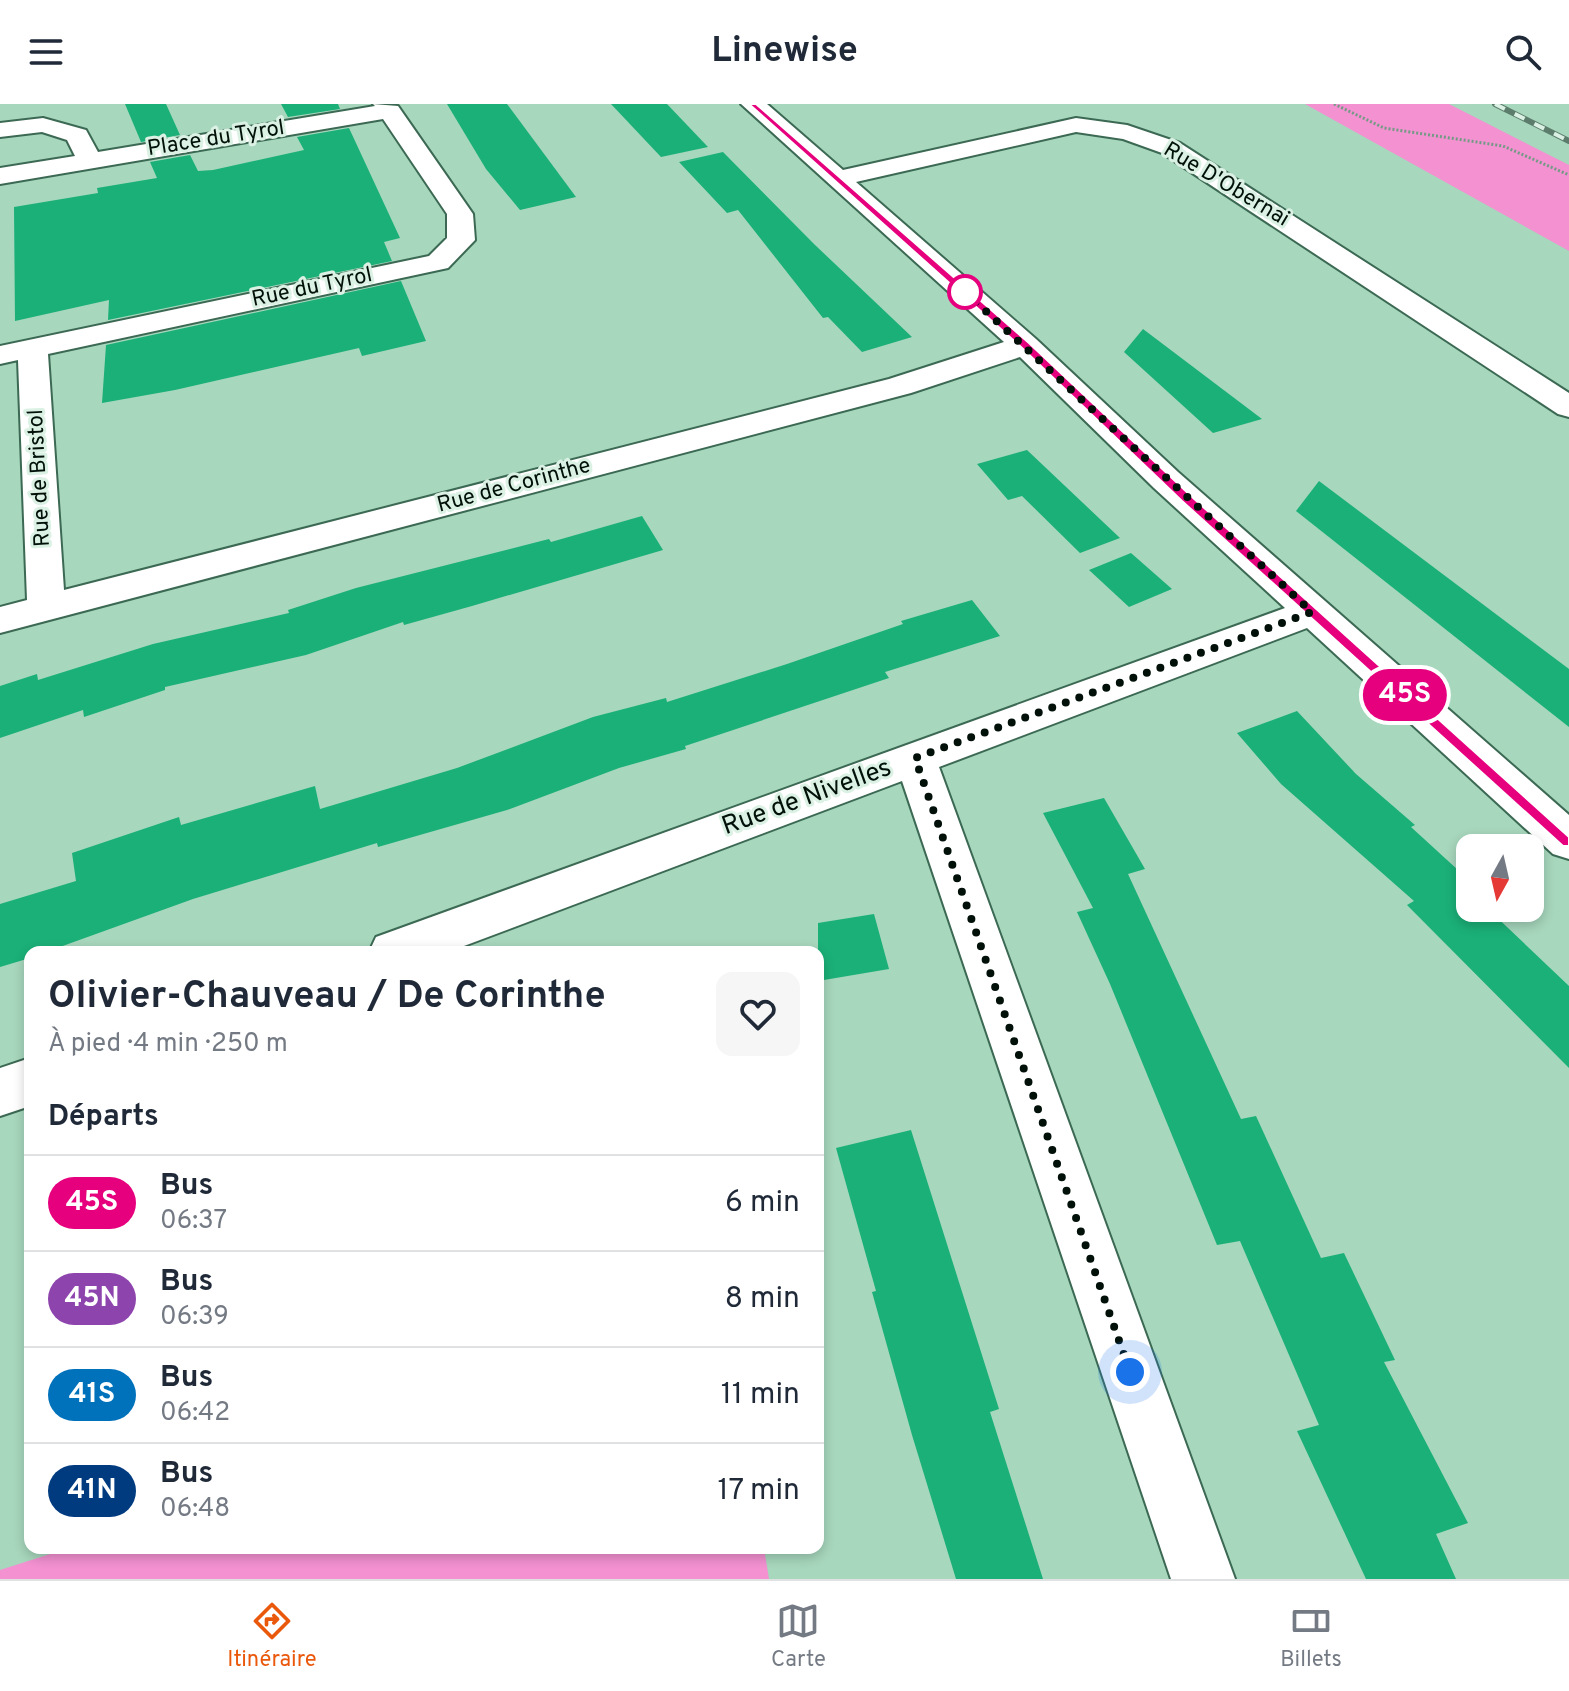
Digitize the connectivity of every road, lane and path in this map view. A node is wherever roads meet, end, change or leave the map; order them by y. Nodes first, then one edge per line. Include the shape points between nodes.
1 (753, 104) edge
2 (1334, 104) edge
3 (388, 107) edge
4 (0, 130) edge
5 (89, 160) junction
6 (1569, 175) edge
7 (0, 176) edge
8 (837, 179) junction
9 (1025, 345) junction
10 (33, 348) junction
11 (0, 355) edge
12 (1569, 407) edge
13 (46, 608) junction
14 (1312, 612) junction
15 (0, 620) edge
16 (915, 758) junction
17 (1569, 841) edge
18 (409, 946) edge
19 (24, 1084) edge
20 (0, 1092) edge
21 (1203, 1579) edge

1 - 8 street
2 - 6 path via 1384,128 1503,146
3 - 5 street, Place du Tyrol
3 - 10 street, Rue du Tyrol via 460,214 461,240 438,262
4 - 5 street via 43,125 77,135
5 - 7 street, Place du Tyrol
8 - 9 street
8 - 12 street, Rue D'Obernai via 1076,125 1127,132 1184,157
9 - 13 street, Rue de Corinthe via 900,386
9 - 14 street
10 - 11 street, Rue du Tyrol
10 - 13 street, Rue de Bristol
13 - 15 street, Rue de Corinthe
14 - 16 street, Rue de Nivelles
14 - 17 street
16 - 18 street, Rue de Nivelles
16 - 21 street
19 - 20 street

